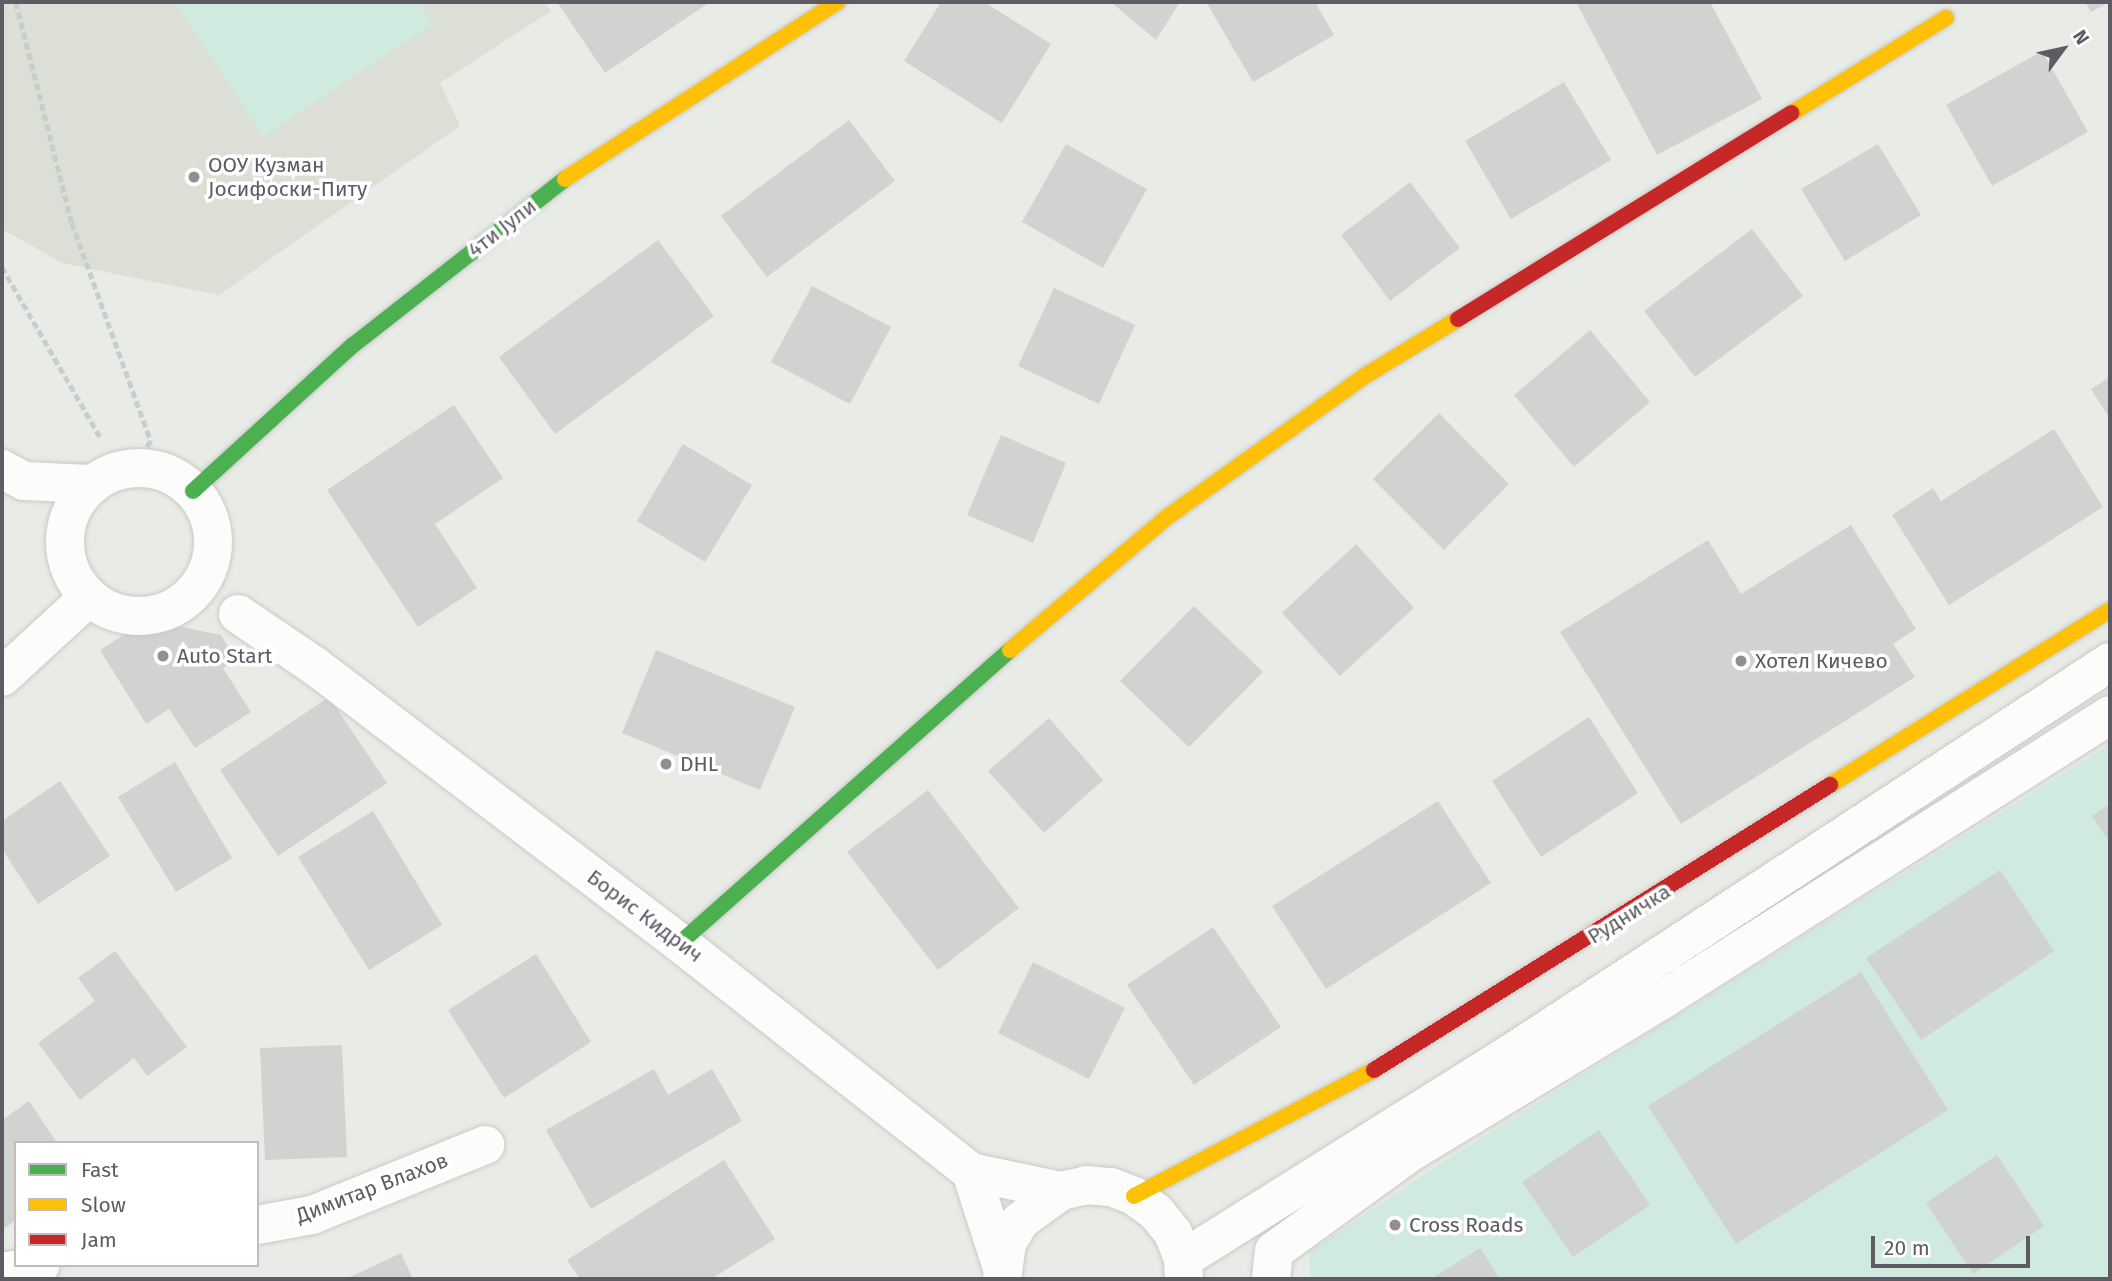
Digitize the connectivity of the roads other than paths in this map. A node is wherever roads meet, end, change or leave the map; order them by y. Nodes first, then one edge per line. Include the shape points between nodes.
1 (838, 2) edge
2 (1946, 18) dead end
3 (13, 475) edge
4 (91, 484) junction
5 (193, 491) junction
6 (63, 542) junction
7 (213, 556) junction
8 (88, 598) junction
9 (173, 610) junction
10 (2110, 610) edge
11 (238, 614) junction
12 (2110, 662) edge
13 (2, 677) edge
14 (2110, 715) edge
15 (680, 943) junction
16 (485, 1145) dead end
17 (971, 1172) junction
18 (1061, 1191) junction
19 (1134, 1196) junction
20 (259, 1225) edge
21 (29, 1267) edge
22 (1183, 1269) edge
23 (2, 1272) edge
24 (1002, 1274) edge
25 (1271, 1279) edge

1 - 5 street, 4ти Јули via 562,181 352,346
2 - 15 street via 1365,376 1170,515 987,669
3 - 4 street
3 - 6 street
4 - 5 street via 124,460 167,473
4 - 6 street via 71,510
5 - 7 street via 213,533
6 - 8 street via 70,573
7 - 9 street via 199,587
7 - 11 street
8 - 9 street via 115,613 145,617
8 - 13 street
9 - 11 street
10 - 19 street, Рудничка via 1392,1060
11 - 15 street, Борис Кидрич via 315,666
12 - 22 street
14 - 25 street via 1665,998 1411,1152 1274,1251
15 - 17 street, Борис Кидрич
16 - 20 street, Димитар Влахов via 312,1215
17 - 18 street, Борис Кидрич
17 - 24 street
18 - 19 street via 1086,1185 1111,1187
18 - 24 street via 1020,1221 1007,1243
19 - 22 street via 1156,1212 1172,1233
21 - 23 street

